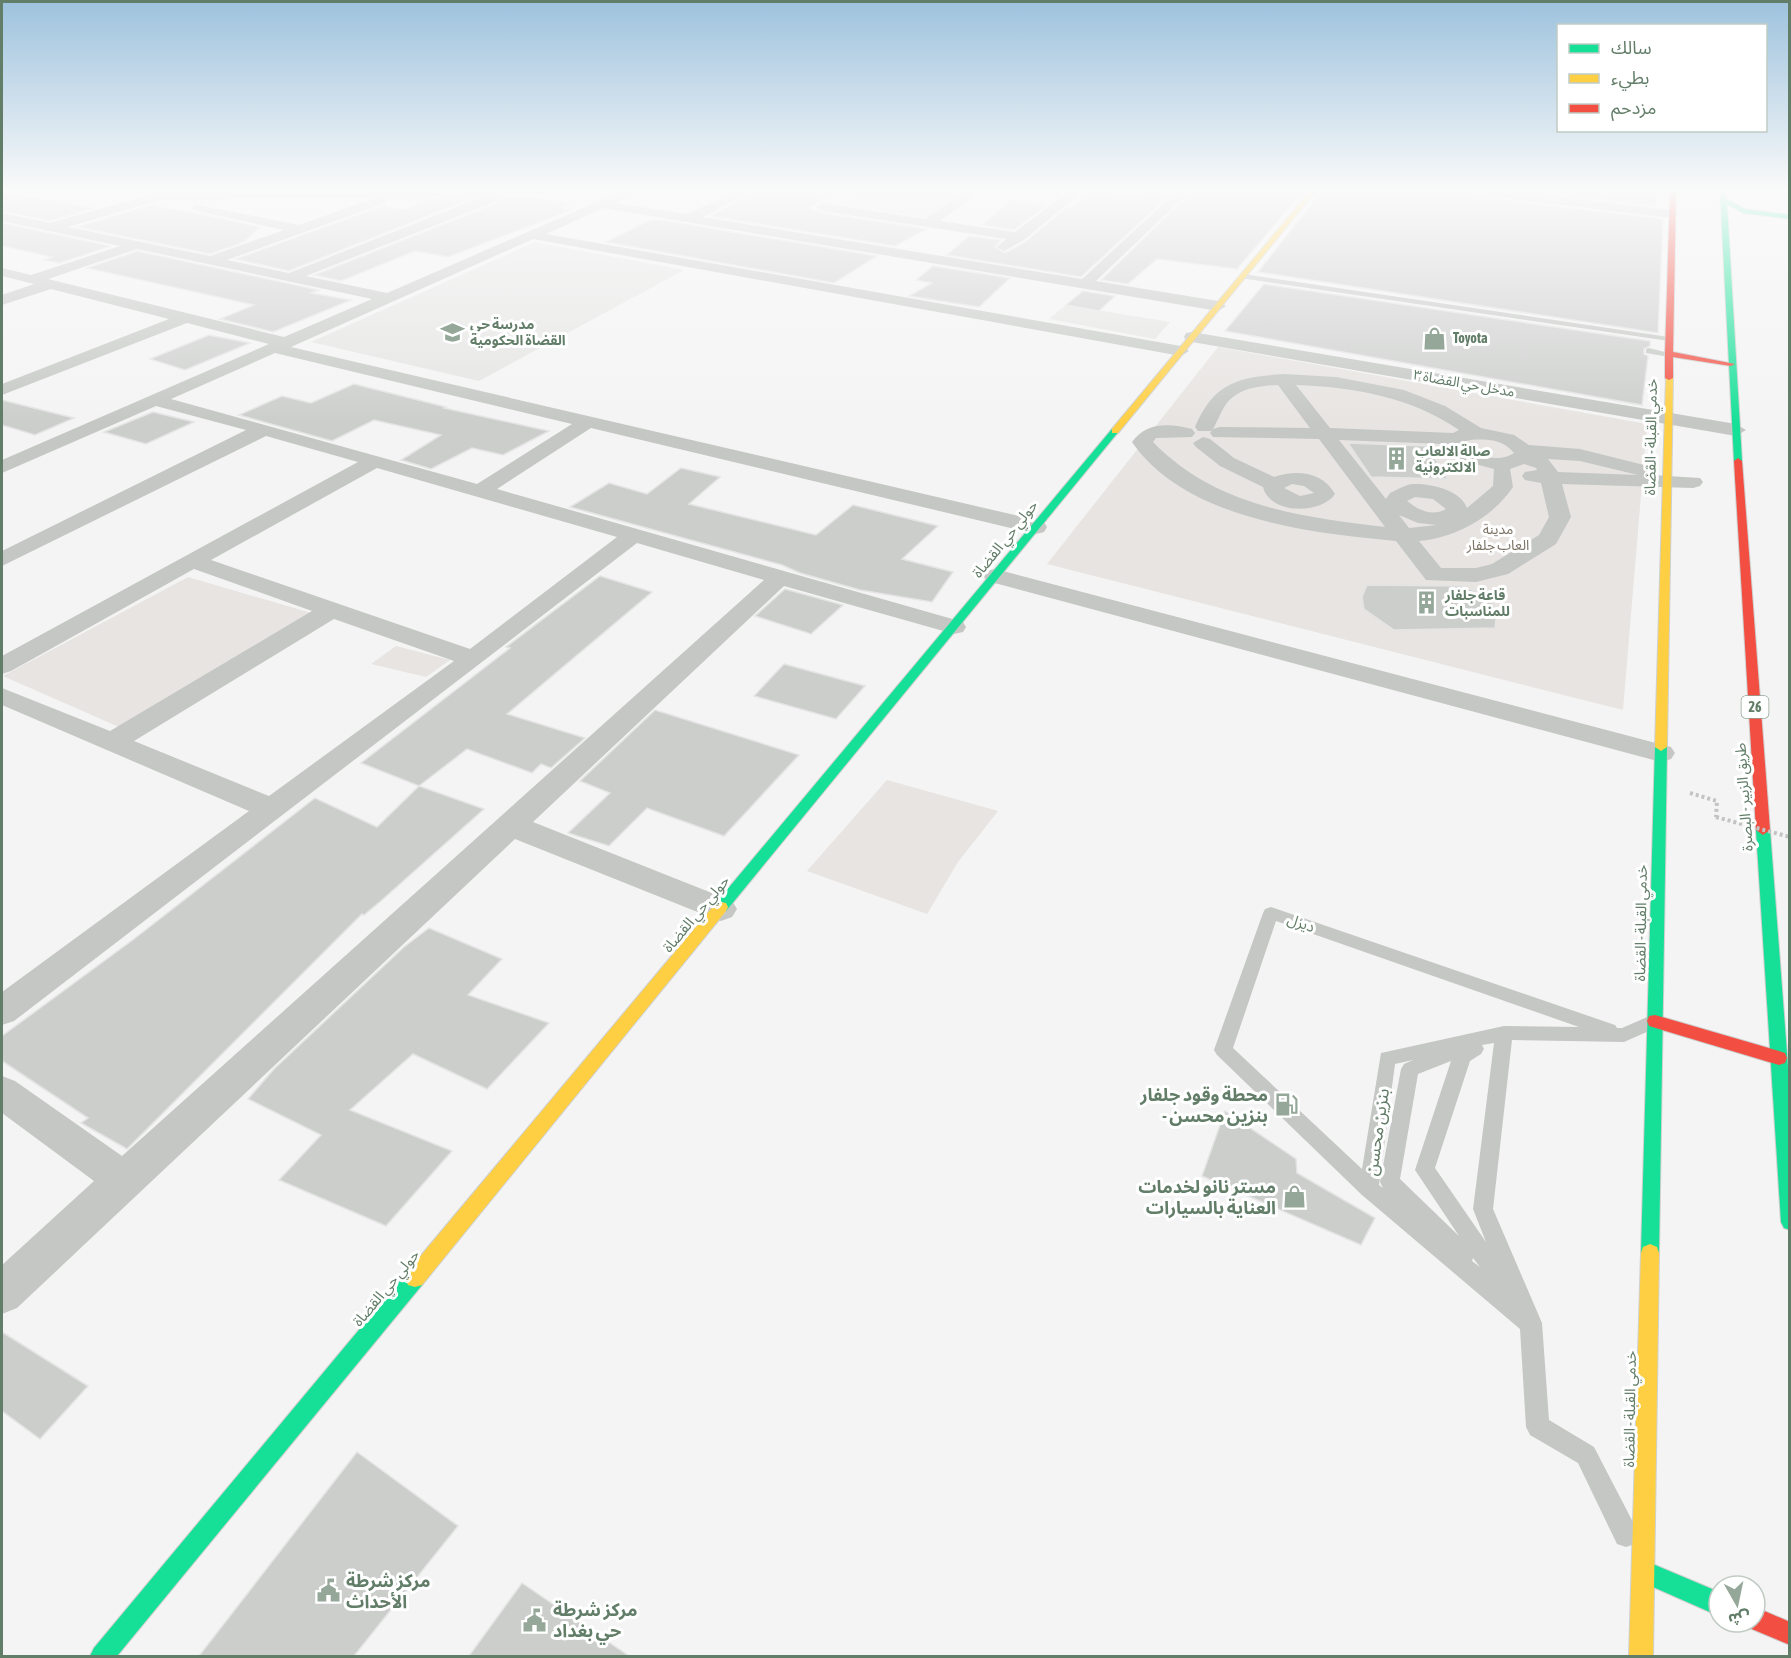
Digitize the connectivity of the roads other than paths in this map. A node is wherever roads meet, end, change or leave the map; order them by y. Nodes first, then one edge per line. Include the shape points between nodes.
1 (65, 268) edge
2 (247, 268) edge
3 (313, 268) edge
4 (456, 268) edge
5 (720, 268) edge
6 (792, 268) edge
7 (991, 268) edge
8 (1102, 268) edge
9 (1249, 268) edge
10 (1671, 268) edge
11 (1727, 268) edge
12 (2, 272) edge
13 (1243, 276) junction
14 (291, 277) junction
15 (774, 278) junction
16 (33, 279) junction
17 (50, 284) junction
18 (1085, 284) junction
19 (389, 298) junction
20 (2, 300) edge
21 (1218, 306) junction
22 (185, 318) junction
23 (1670, 339) junction
24 (1187, 344) junction
25 (280, 346) junction
26 (1649, 351) dead end
27 (1669, 354) junction
28 (1731, 364) junction
29 (1283, 380) junction
30 (2, 390) edge
31 (156, 401) junction
32 (1668, 418) junction
33 (588, 422) junction
34 (264, 429) junction
35 (1736, 430) junction
36 (1203, 434) junction
37 (1325, 434) junction
38 (1475, 434) junction
39 (1455, 439) junction
40 (1523, 454) junction
41 (375, 461) junction
42 (2, 467) edge
43 (1500, 468) junction
44 (1551, 477) junction
45 (1666, 481) junction
46 (1693, 483) dead end
47 (480, 491) junction
48 (1386, 501) junction
49 (1036, 527) junction
50 (1402, 534) junction
51 (634, 535) junction
52 (2, 559) edge
53 (192, 561) junction
54 (995, 576) junction
55 (780, 577) junction
56 (331, 610) junction
57 (954, 627) junction
58 (473, 660) junction
59 (2, 666) edge
60 (2, 696) edge
61 (112, 742) junction
62 (1661, 753) junction
63 (272, 809) junction
64 (510, 825) junction
65 (721, 909) junction
66 (2, 1011) edge
67 (1655, 1021) junction
68 (1504, 1033) junction
69 (1624, 1035) junction
70 (1779, 1058) junction
71 (2, 1092) edge
72 (124, 1180) junction
73 (1369, 1189) junction
74 (1790, 1222) edge
75 (2, 1293) edge
76 (1531, 1323) junction
77 (1643, 1571) junction
78 (1707, 1599) edge
79 (1767, 1624) edge
80 (1790, 1634) edge
81 (102, 1656) edge
82 (1641, 1656) edge

1 - 16 street
2 - 14 street
3 - 14 street
4 - 19 street
5 - 15 street, مدخل حي القضاة ٣
6 - 15 street
7 - 18 street
8 - 18 street
9 - 13 main road, حولي حي القضاة
10 - 23 main road, خدمي القبلة - القضاة
11 - 28 main road, طريق الزبير - البصرة / 26
12 - 16 street
13 - 21 main road, حولي حي القضاة
13 - 23 lane
14 - 19 street
15 - 24 street, مدخل حي القضاة ٣
16 - 17 street
17 - 20 street
17 - 22 street
18 - 21 street
19 - 25 street
21 - 24 main road, حولي حي القضاة
22 - 25 street
22 - 30 street
23 - 27 main road, خدمي القبلة - القضاة
24 - 32 street, مدخل حي القضاة ٣
24 - 49 main road, حولي حي القضاة
25 - 31 street
25 - 33 street
26 - 27 lane
27 - 28 main road
27 - 32 main road, خدمي القبلة - القضاة
28 - 35 main road, طريق الزبير - البصرة / 26
29 - 36 street via 1248,382 1227,392
29 - 37 street
29 - 38 street via 1353,384 1400,394 1456,417
31 - 34 street
31 - 42 street
32 - 35 street, مدخل حي القضاة ٣
32 - 45 main road, خدمي القبلة - القضاة
33 - 47 street
33 - 49 street
34 - 41 street
34 - 52 street
35 - 70 main road, طريق الزبير - البصرة / 26
36 - 37 street
36 - 48 street via 1227,462 1273,484 1290,478 1303,479 1323,488 1325,494
36 - 50 street via 1150,432 1142,442 1155,459 1202,490 1244,506 1322,526
37 - 39 street
37 - 48 street
38 - 39 street
38 - 40 street via 1511,441
39 - 43 street via 1454,444 1463,454
40 - 43 street
40 - 44 street via 1544,464
40 - 45 street via 1580,455 1624,464
41 - 47 street
41 - 53 street
43 - 44 street
43 - 50 street via 1503,487 1466,518 1444,530
44 - 45 street
44 - 50 street via 1560,517 1548,539 1500,569 1476,575 1434,575
45 - 46 street
45 - 62 main road, خدمي القبلة - القضاة
47 - 51 street
48 - 50 street
49 - 54 main road, حولي حي القضاة
51 - 55 street
51 - 58 street
53 - 56 street
53 - 59 street
54 - 57 main road, حولي حي القضاة
54 - 62 street
55 - 57 street
55 - 64 street
56 - 58 street
56 - 61 street
57 - 65 main road, حولي حي القضاة
58 - 63 street
60 - 61 street
61 - 63 street
62 - 67 main road, خدمي القبلة - القضاة
63 - 66 street
64 - 65 street
64 - 72 street
65 - 81 main road, حولي حي القضاة
67 - 69 lane
67 - 70 main road
67 - 77 main road, خدمي القبلة - القضاة
68 - 69 lane
68 - 73 lane, بنزين محسن via 1388,1058
68 - 76 lane via 1483,1209
68 - 76 lane via 1462,1056 1425,1170
68 - 76 lane via 1410,1069 1390,1182
69 - 73 lane, ديزل via 1271,913 1223,1050
70 - 74 main road, طريق الزبير - البصرة / 26
71 - 72 street
72 - 75 street
73 - 76 lane, بنزين محسن
76 - 77 lane via 1538,1427 1586,1455
77 - 78 main road
77 - 82 main road, خدمي القبلة - القضاة
79 - 80 main road

